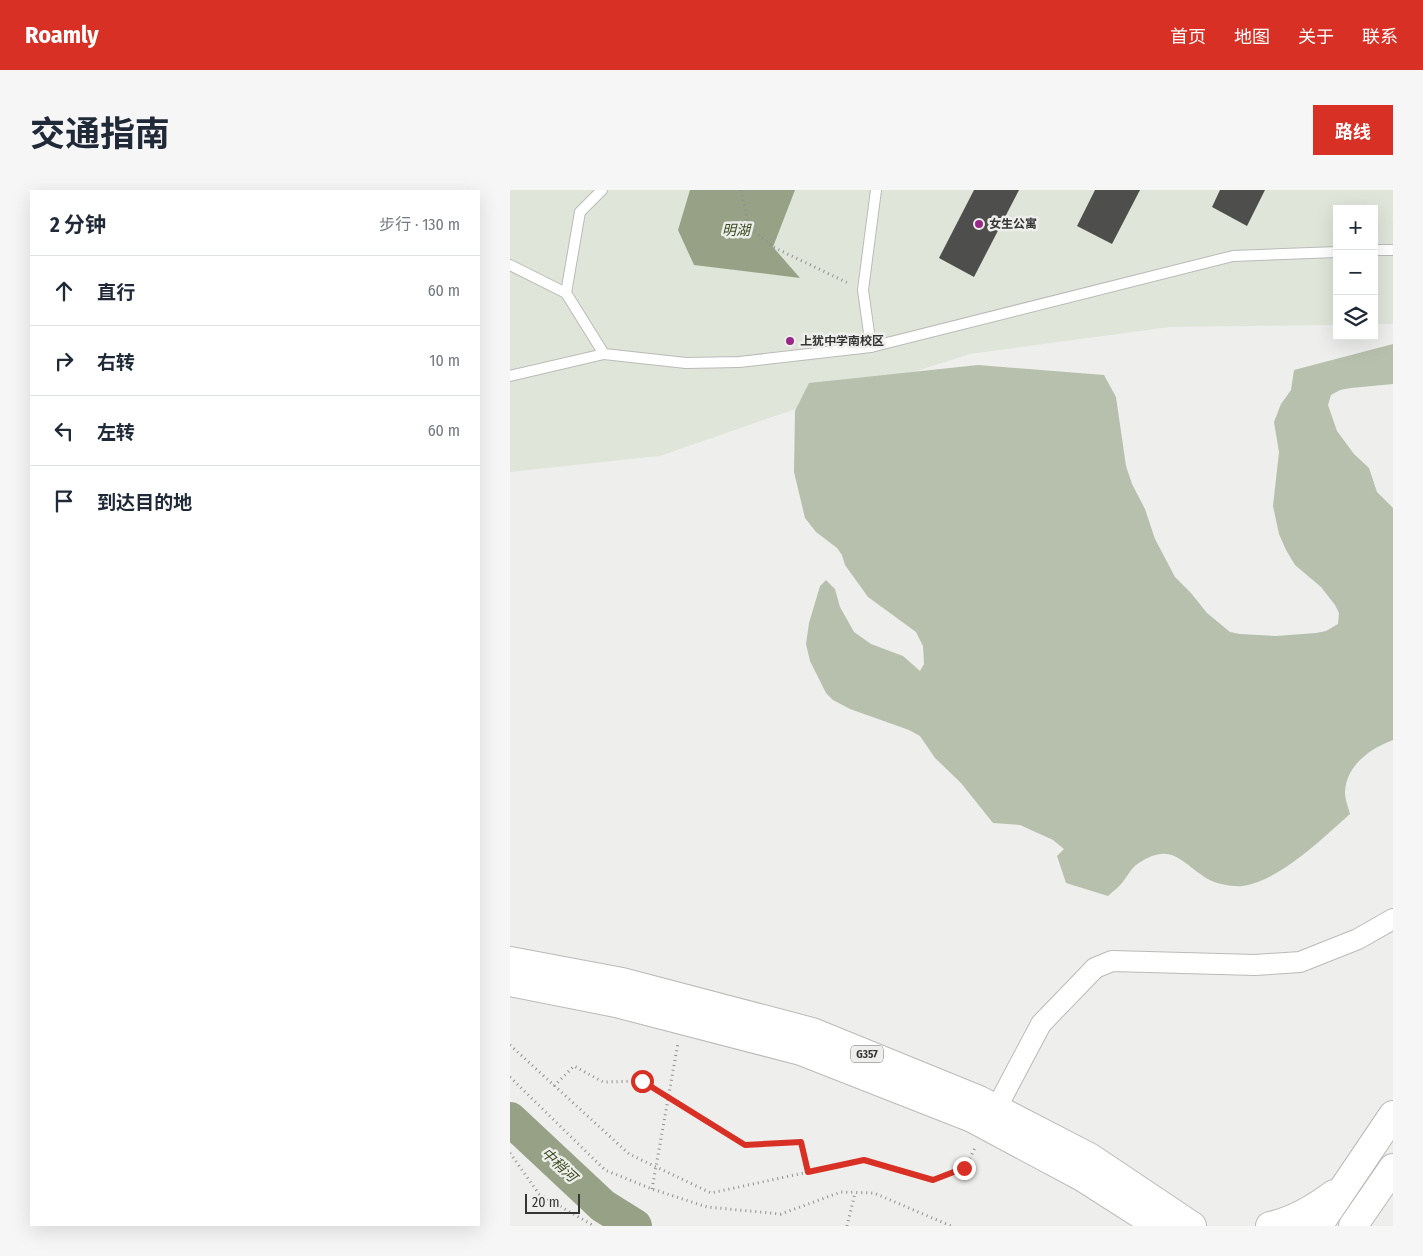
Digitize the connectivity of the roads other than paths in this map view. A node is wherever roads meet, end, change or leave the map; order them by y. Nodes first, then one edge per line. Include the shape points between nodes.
1 (602, 190) edge
2 (876, 190) edge
3 (1378, 250) edge
4 (1393, 250) edge
5 (1333, 252) edge
6 (510, 265) edge
7 (566, 293) junction
8 (871, 347) junction
9 (604, 354) junction
10 (510, 376) edge
11 (1393, 919) edge
12 (510, 960) edge
13 (510, 982) edge
14 (1393, 1115) edge
15 (991, 1117) junction
16 (1393, 1168) edge
17 (1349, 1180) junction
18 (1360, 1220) edge
19 (1193, 1225) edge
20 (1159, 1226) edge
21 (1270, 1226) edge
22 (1318, 1226) edge

1 - 7 lane via 580,212
2 - 8 lane via 863,290
3 - 4 lane
5 - 8 lane via 1233,256
6 - 7 lane
7 - 9 lane
8 - 9 lane via 730,362 686,363
9 - 10 lane
11 - 15 street via 1358,939 1300,962 1112,961 1095,968 1041,1024
12 - 15 main road, G357 via 622,982 812,1032 979,1100
13 - 15 main road, G357 via 616,1002 801,1052 972,1118
14 - 17 main road
15 - 19 main road, G357 via 1090,1157
15 - 20 main road, G357
16 - 18 main road
17 - 21 main road via 1318,1206
17 - 22 main road

